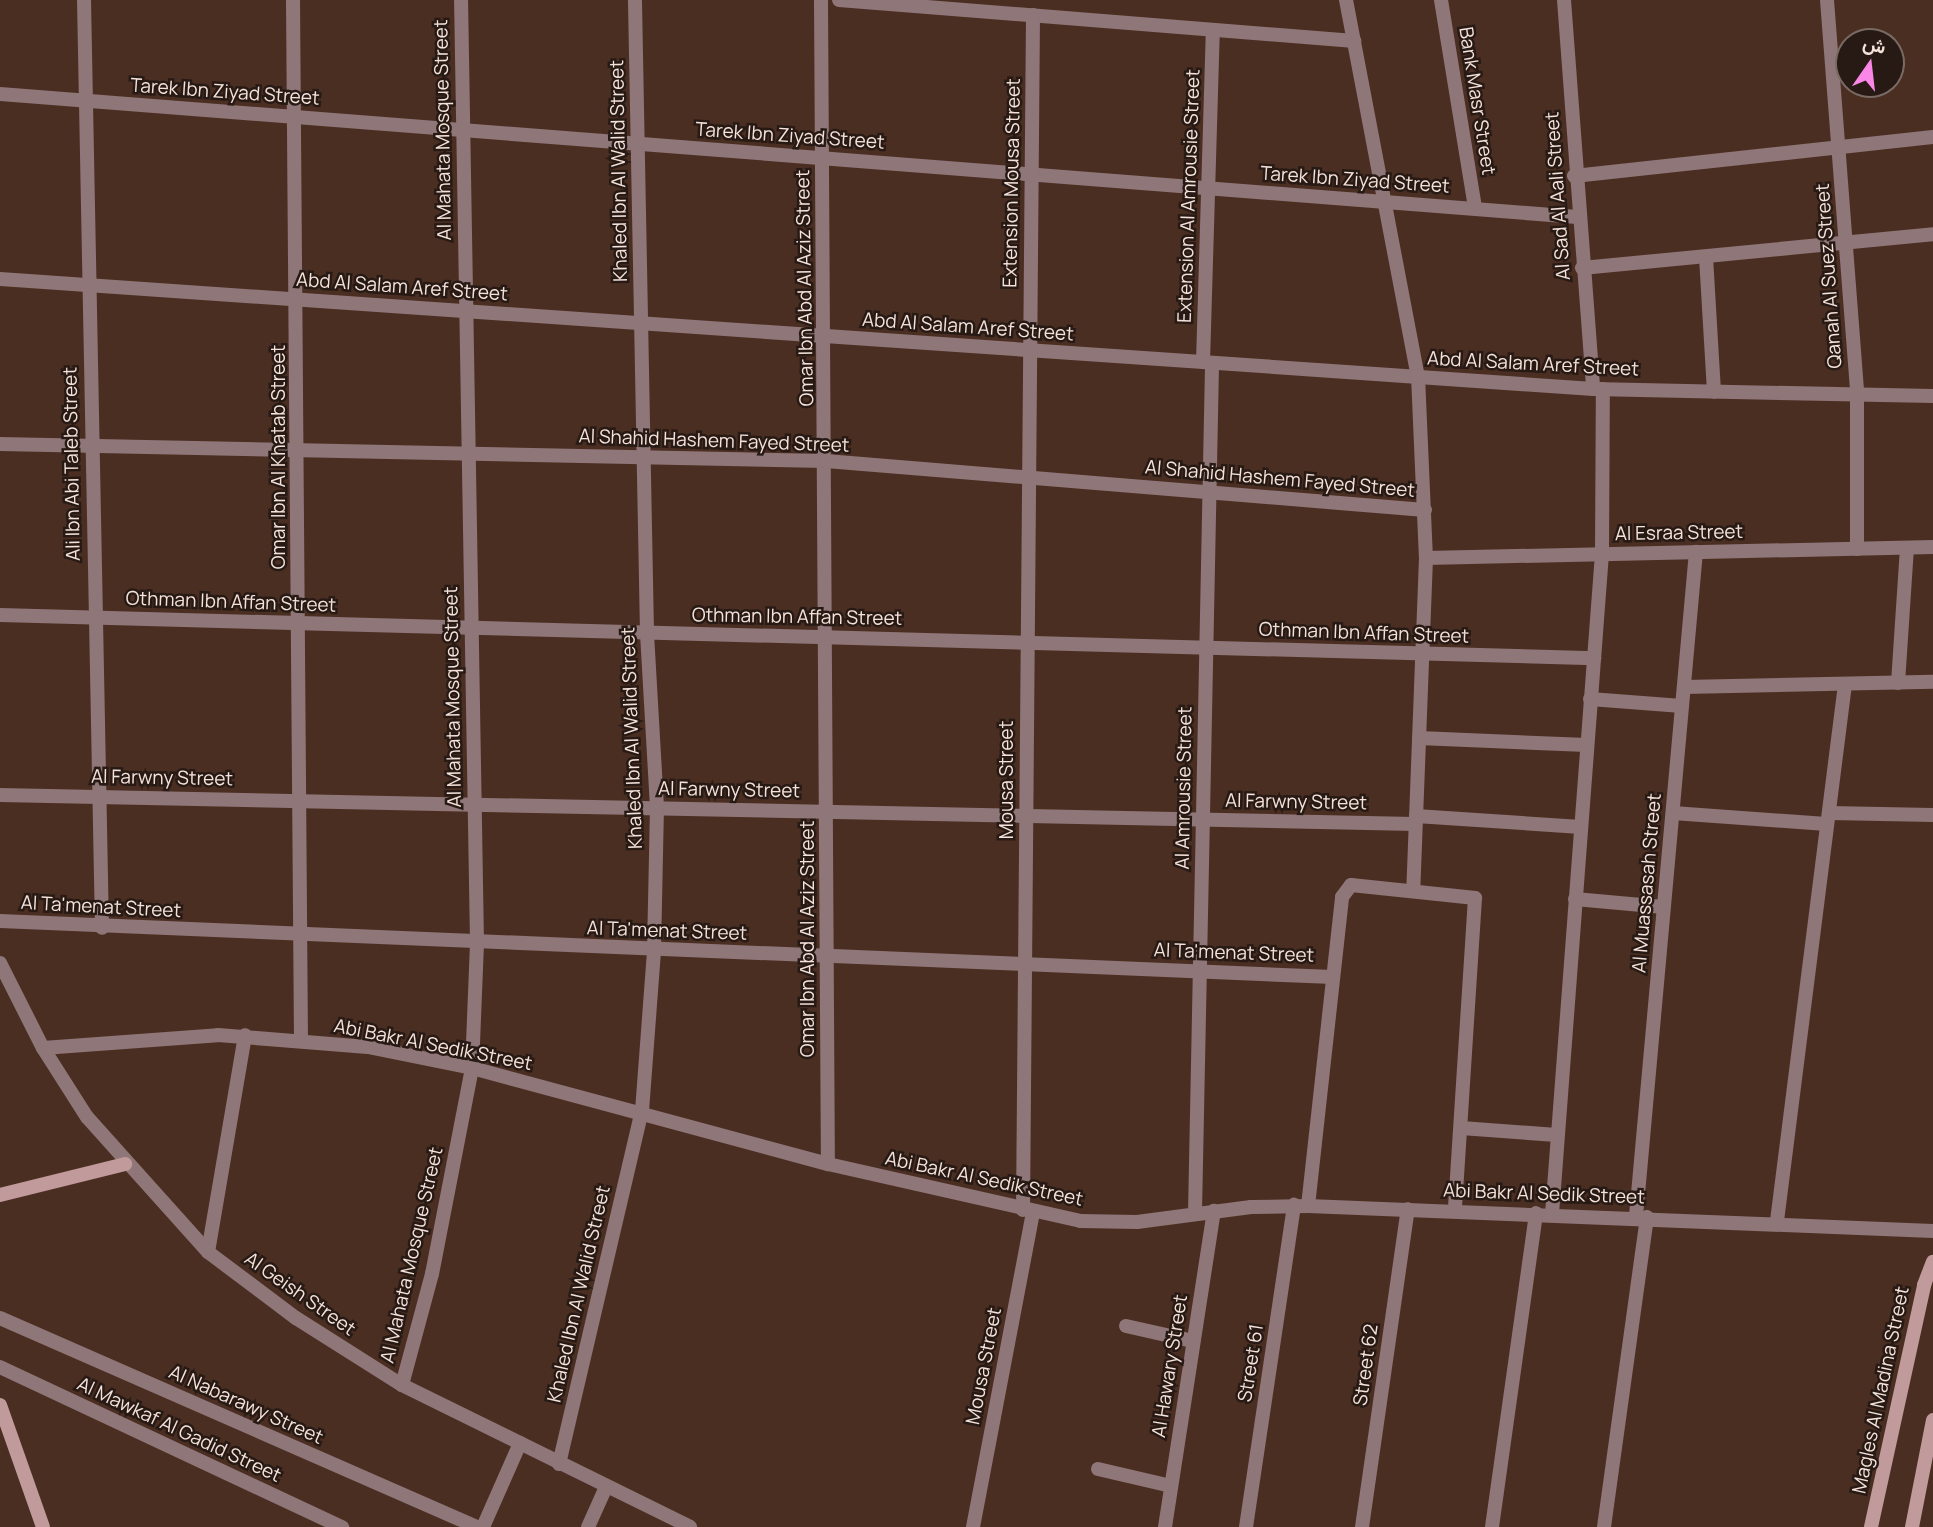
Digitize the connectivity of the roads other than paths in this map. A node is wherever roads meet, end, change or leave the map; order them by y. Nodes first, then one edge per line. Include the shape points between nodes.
1 (84, 0) edge
2 (293, 0) edge
3 (461, 0) edge
4 (635, 0) edge
5 (821, 0) edge
6 (839, 0) edge
7 (1346, 0) edge
8 (1441, 0) edge
9 (1564, 0) edge
10 (1827, 0) edge
11 (1033, 15) junction
12 (1213, 30) junction
13 (1354, 41) junction
14 (0, 94) edge
15 (85, 100) junction
16 (295, 117) junction
17 (462, 130) junction
18 (1933, 137) edge
19 (638, 143) junction
20 (1838, 147) junction
21 (823, 158) junction
22 (1031, 174) junction
23 (1574, 176) junction
24 (1208, 188) junction
25 (1384, 201) junction
26 (1475, 208) junction
27 (1577, 216) junction
28 (1933, 234) edge
29 (1847, 243) junction
30 (1706, 257) junction
31 (1581, 268) junction
32 (0, 279) edge
33 (87, 284) junction
34 (298, 300) junction
35 (465, 311) junction
36 (640, 323) junction
37 (825, 336) junction
38 (1029, 351) junction
39 (1208, 363) junction
40 (1418, 376) junction
41 (1598, 389) junction
42 (1714, 392) junction
43 (1857, 394) junction
44 (1933, 396) edge
45 (0, 444) edge
46 (91, 446) junction
47 (298, 450) junction
48 (468, 454) junction
49 (644, 457) junction
50 (826, 461) junction
51 (1028, 478) junction
52 (1210, 493) junction
53 (1424, 510) junction
54 (1933, 547) edge
55 (1907, 548) junction
56 (1857, 549) junction
57 (1696, 552) junction
58 (1602, 554) junction
59 (1426, 558) junction
60 (0, 615) edge
61 (95, 617) junction
62 (298, 623) junction
63 (471, 627) junction
64 (647, 633) junction
65 (827, 637) junction
66 (1027, 642) junction
67 (1206, 648) junction
68 (1423, 654) junction
69 (1594, 658) junction
70 (1898, 682) junction
71 (1933, 682) edge
72 (1845, 684) junction
73 (1684, 687) junction
74 (1590, 699) junction
75 (1682, 706) junction
76 (1419, 738) junction
77 (1587, 745) junction
78 (0, 795) edge
79 (99, 796) junction
80 (299, 800) junction
81 (474, 804) junction
82 (657, 807) junction
83 (827, 812) junction
84 (1673, 813) junction
85 (1933, 815) edge
86 (1026, 816) junction
87 (1828, 819) junction
88 (1203, 820) junction
89 (1415, 820) junction
90 (1581, 827) junction
91 (1413, 889) junction
92 (1575, 899) junction
93 (1664, 907) junction
94 (0, 921) edge
95 (102, 928) junction
96 (299, 935) junction
97 (477, 942) junction
98 (654, 950) junction
99 (828, 956) junction
100 (0, 963) edge
101 (1024, 964) junction
102 (1199, 971) junction
103 (1333, 976) junction
104 (244, 1035) junction
105 (301, 1040) junction
106 (43, 1048) junction
107 (472, 1068) junction
108 (642, 1111) junction
109 (1461, 1128) junction
110 (1557, 1135) junction
111 (125, 1164) junction
112 (828, 1164) junction
113 (0, 1195) edge
114 (1301, 1205) junction
115 (1408, 1209) junction
116 (1028, 1211) junction
117 (1214, 1211) junction
118 (1455, 1211) junction
119 (1195, 1213) junction
120 (1536, 1213) junction
121 (1552, 1214) junction
122 (1642, 1217) junction
123 (1777, 1222) junction
124 (1933, 1231) edge
125 (208, 1252) junction
126 (1933, 1262) edge
127 (0, 1318) edge
128 (1126, 1326) dead end
129 (1194, 1340) junction
130 (0, 1367) edge
131 (402, 1385) junction
132 (0, 1405) edge
133 (1933, 1420) edge
134 (520, 1443) junction
135 (559, 1464) junction
136 (1098, 1469) dead end
137 (1171, 1486) junction
138 (606, 1487) junction
139 (43, 1527) edge
140 (342, 1527) edge
141 (477, 1527) edge
142 (483, 1527) edge
143 (588, 1527) edge
144 (690, 1527) edge
145 (973, 1527) edge
146 (1165, 1527) edge
147 (1246, 1527) edge
148 (1362, 1527) edge
149 (1492, 1527) edge
150 (1604, 1527) edge
151 (1871, 1527) edge
152 (1912, 1527) edge

1 - 15 street, Ali Ibn Abi Taleb Street
2 - 16 street, Omar Ibn Al Khatab Street
3 - 17 street, Al Mahata Mosque Street
4 - 19 street, Khaled Ibn Al Walid Street
5 - 21 street, Omar Ibn Abd Al Aziz Street
6 - 11 street
7 - 13 street
8 - 26 street, Bank Masr Street
9 - 23 street, Al Sad Al Aali Street
10 - 20 street, Qanah Al Suez Street
11 - 12 street
11 - 22 street, Extension Mousa Street
12 - 13 street
12 - 24 street, Extension Al Amrousie Street
13 - 25 street
14 - 15 street, Tarek Ibn Ziyad Street
15 - 16 street, Tarek Ibn Ziyad Street
15 - 33 street, Ali Ibn Abi Taleb Street
16 - 17 street, Tarek Ibn Ziyad Street
16 - 34 street, Omar Ibn Al Khatab Street
17 - 19 street, Tarek Ibn Ziyad Street
17 - 35 street, Al Mahata Mosque Street
18 - 20 street
19 - 21 street, Tarek Ibn Ziyad Street
19 - 36 street, Khaled Ibn Al Walid Street
20 - 23 street
20 - 29 street, Qanah Al Suez Street
21 - 22 street, Tarek Ibn Ziyad Street
21 - 37 street, Omar Ibn Abd Al Aziz Street
22 - 24 street, Tarek Ibn Ziyad Street
22 - 38 street, Extension Mousa Street
23 - 27 street, Al Sad Al Aali Street
24 - 25 street, Tarek Ibn Ziyad Street
24 - 39 street, Extension Al Amrousie Street
25 - 26 street, Tarek Ibn Ziyad Street
25 - 40 street
26 - 27 street, Tarek Ibn Ziyad Street
27 - 31 street, Al Sad Al Aali Street
28 - 29 street
29 - 30 street
29 - 43 street, Qanah Al Suez Street
30 - 31 street
30 - 42 street
31 - 41 street, Al Sad Al Aali Street
32 - 33 street, Abd Al Salam Aref Street
33 - 34 street, Abd Al Salam Aref Street
33 - 46 street, Ali Ibn Abi Taleb Street
34 - 35 street, Abd Al Salam Aref Street
34 - 47 street, Omar Ibn Al Khatab Street
35 - 36 street, Abd Al Salam Aref Street
35 - 48 street, Al Mahata Mosque Street
36 - 37 street, Abd Al Salam Aref Street
36 - 49 street, Khaled Ibn Al Walid Street
37 - 38 street, Abd Al Salam Aref Street
37 - 50 street, Omar Ibn Abd Al Aziz Street
38 - 39 street, Abd Al Salam Aref Street
38 - 51 street, Mousa Street
39 - 40 street, Abd Al Salam Aref Street
39 - 52 street, Al Amrousie Street
40 - 41 street, Abd Al Salam Aref Street
40 - 53 street
41 - 42 street, Abd Al Salam Aref Street
41 - 58 street, Al Sad Al Aali Street
42 - 43 street, Abd Al Salam Aref Street
43 - 44 street, Abd Al Salam Aref Street
43 - 56 street, Qanah Al Suez Street
45 - 46 street, Al Shahid Hashem Fayed Street
46 - 47 street, Al Shahid Hashem Fayed Street
46 - 61 street, Ali Ibn Abi Taleb Street
47 - 48 street, Al Shahid Hashem Fayed Street
47 - 62 street, Omar Ibn Al Khatab Street
48 - 49 street, Al Shahid Hashem Fayed Street
48 - 63 street, Al Mahata Mosque Street
49 - 50 street, Al Shahid Hashem Fayed Street
49 - 64 street, Khaled Ibn Al Walid Street
50 - 51 street, Al Shahid Hashem Fayed Street
50 - 65 street, Omar Ibn Abd Al Aziz Street
51 - 52 street, Al Shahid Hashem Fayed Street
51 - 66 street, Mousa Street
52 - 53 street, Al Shahid Hashem Fayed Street
52 - 67 street, Al Amrousie Street
53 - 59 street
54 - 55 street, Al Esraa Street
55 - 56 street, Al Esraa Street
55 - 70 street
56 - 57 street, Al Esraa Street
57 - 58 street, Al Esraa Street
57 - 73 street, Al Muassasah Street
58 - 59 street, Al Esraa Street
58 - 69 street, Al Sad Al Aali Street
59 - 68 street
60 - 61 street, Othman Ibn Affan Street
61 - 62 street, Othman Ibn Affan Street
61 - 79 street, Ali Ibn Abi Taleb Street
62 - 63 street, Othman Ibn Affan Street
62 - 80 street, Omar Ibn Al Khatab Street
63 - 64 street, Othman Ibn Affan Street
63 - 81 street, Al Mahata Mosque Street
64 - 65 street, Othman Ibn Affan Street
64 - 82 street, Khaled Ibn Al Walid Street
65 - 66 street, Othman Ibn Affan Street
65 - 83 street, Omar Ibn Abd Al Aziz Street
66 - 67 street, Othman Ibn Affan Street
66 - 86 street, Mousa Street
67 - 68 street, Othman Ibn Affan Street
67 - 88 street, Al Amrousie Street
68 - 69 street, Othman Ibn Affan Street
68 - 76 street
69 - 74 street, Al Sad Al Aali Street
70 - 71 street
70 - 72 street
72 - 73 street
72 - 87 street
73 - 75 street, Al Muassasah Street
74 - 75 street
74 - 77 street, Al Sad Al Aali Street
75 - 84 street, Al Muassasah Street
76 - 77 street
76 - 89 street
77 - 90 street, Al Sad Al Aali Street
78 - 79 street, Al Farwny Street
79 - 80 street, Al Farwny Street
79 - 95 street, Ali Ibn Abi Taleb Street
80 - 81 street, Al Farwny Street
80 - 96 street, Omar Ibn Al Khatab Street
81 - 82 street, Al Farwny Street
81 - 97 street, Al Mahata Mosque Street
82 - 83 street, Al Farwny Street
82 - 98 street, Khaled Ibn Al Walid Street
83 - 86 street, Al Farwny Street
83 - 99 street, Omar Ibn Abd Al Aziz Street
84 - 87 street
84 - 93 street, Al Muassasah Street
85 - 87 street
86 - 88 street, Al Farwny Street
86 - 101 street, Mousa Street
87 - 123 street
88 - 89 street, Al Farwny Street
88 - 102 street, Al Amrousie Street
89 - 90 street, Al Farwny Street
89 - 91 street
90 - 92 street, Al Sad Al Aali Street
91 - 103 street, Street 61 via 1351,885 1345,889
91 - 109 street via 1469,894 1477,906
92 - 93 street
92 - 110 street, Al Sad Al Aali Street
93 - 122 street, Al Muassasah Street
94 - 95 street, Al Ta'menat Street
95 - 96 street, Al Ta'menat Street
96 - 97 street, Al Ta'menat Street
96 - 105 street, Omar Ibn Al Khatab Street
97 - 98 street, Al Ta'menat Street
97 - 107 street, Al Mahata Mosque Street
98 - 99 street, Al Ta'menat Street
98 - 108 street, Khaled Ibn Al Walid Street
99 - 101 street, Al Ta'menat Street
99 - 112 street, Omar Ibn Abd Al Aziz Street
100 - 106 street, Al Geish Street
101 - 102 street, Al Ta'menat Street
101 - 116 street, Mousa Street
102 - 103 street, Al Ta'menat Street
102 - 119 street, Al Amrousie Street
103 - 114 street, Street 61
104 - 105 street, Abi Bakr Al Sedik Street
104 - 106 street, Abi Bakr Al Sedik Street
104 - 125 street
105 - 107 street, Abi Bakr Al Sedik Street via 368,1047
106 - 111 street, Al Geish Street via 87,1117
107 - 108 street, Abi Bakr Al Sedik Street
107 - 131 street, Al Mahata Mosque Street via 432,1273
108 - 112 street, Abi Bakr Al Sedik Street
108 - 135 street, Khaled Ibn Al Walid Street
109 - 110 street
109 - 118 street
110 - 121 street, Al Sad Al Aali Street
111 - 113 street
111 - 125 street, Al Geish Street
112 - 116 street, Abi Bakr Al Sedik Street
114 - 115 street, Abi Bakr Al Sedik Street
114 - 117 street, Abi Bakr Al Sedik Street
114 - 147 street, Street 61
115 - 118 street, Abi Bakr Al Sedik Street
115 - 148 street, Street 62
116 - 119 street, Abi Bakr Al Sedik Street via 1080,1221 1137,1222
116 - 145 street, Mousa Street
117 - 119 street, Abi Bakr Al Sedik Street
117 - 129 street, Al Hawary Street
118 - 120 street, Abi Bakr Al Sedik Street
120 - 121 street, Abi Bakr Al Sedik Street
120 - 149 street
121 - 122 street, Abi Bakr Al Sedik Street
122 - 123 street, Abi Bakr Al Sedik Street
122 - 150 street, Al Muassasah Street
123 - 124 street, Abi Bakr Al Sedik Street
125 - 131 street, Al Geish Street via 296,1318
126 - 151 street, Magles Al Madina Street via 1924,1285
127 - 141 street, Al Nabarawy Street
128 - 129 street
129 - 137 street, Al Hawary Street
130 - 140 street, Al Mawkaf Al Gadid Street
131 - 134 street, Al Geish Street
132 - 139 street
133 - 152 street
134 - 135 street, Al Geish Street
134 - 142 street
135 - 138 street, Al Geish Street
136 - 137 street
137 - 146 street, Al Hawary Street
138 - 143 street
138 - 144 street, Al Geish Street

